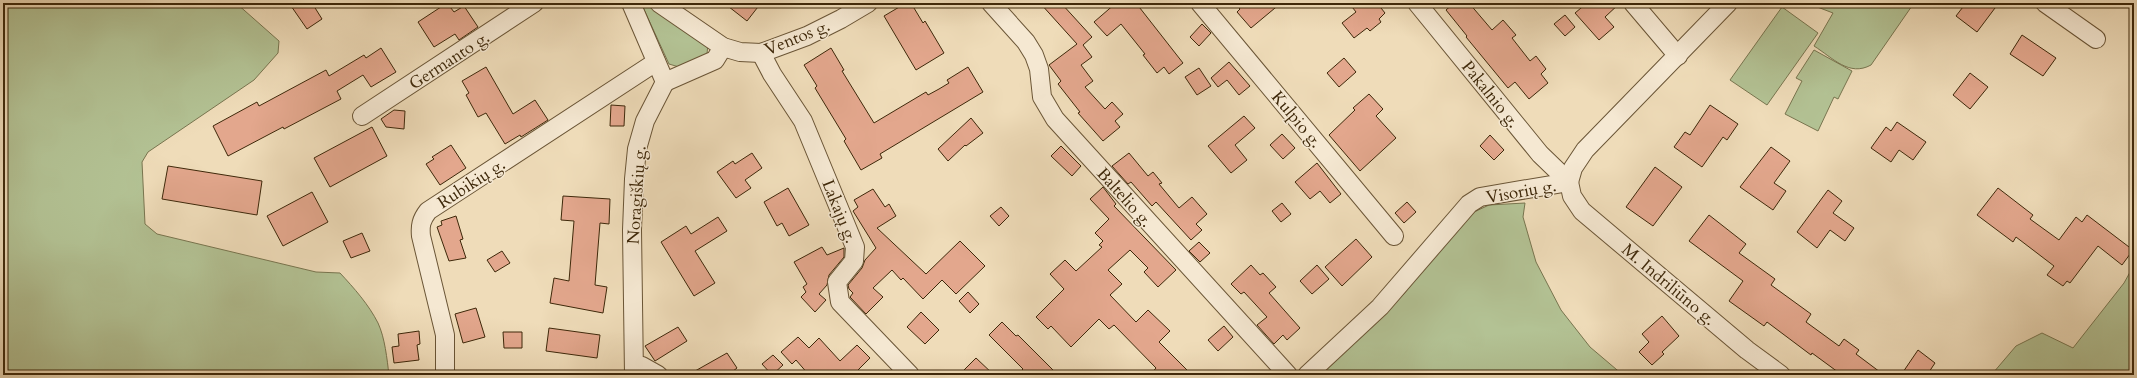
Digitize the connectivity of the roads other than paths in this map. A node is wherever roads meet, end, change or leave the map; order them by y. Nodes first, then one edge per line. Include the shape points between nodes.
1 (534, 3) edge
2 (631, 3) edge
3 (659, 3) edge
4 (868, 3) edge
5 (991, 3) edge
6 (1200, 3) edge
7 (1417, 3) edge
8 (1633, 3) edge
9 (1728, 3) edge
10 (2046, 3) edge
11 (2096, 39) dead end
12 (723, 47) junction
13 (761, 53) junction
14 (1678, 56) junction
15 (656, 62) junction
16 (665, 82) junction
17 (362, 116) dead end
18 (1569, 182) junction
19 (1394, 236) dead end
20 (634, 370) edge
21 (446, 375) edge
22 (658, 375) edge
23 (910, 375) edge
24 (1288, 375) edge
25 (1307, 375) edge
26 (1782, 375) edge

1 - 17 street, Germanto g.
2 - 15 street
3 - 12 street, Ventos g.
4 - 13 street, Ventos g. via 807,36
5 - 24 street, Baltelio g. via 1026,42 1034,55 1039,69 1042,97 1055,119
6 - 19 street, Kulpio g.
7 - 18 street, Pakalnio g. via 1540,154
8 - 14 street
9 - 14 street, Visorių g.
10 - 11 street
12 - 13 street, Ventos g. via 740,52
12 - 16 street via 715,60
13 - 23 street, Lakajų g. via 803,121 855,246 854,261 837,282 840,302
14 - 18 street, Visorių g. via 1585,150 1573,168
15 - 16 street
15 - 21 street, Rubikių g. via 424,216 421,222 421,236 445,335
16 - 20 street, Noragiškių g. via 645,121 637,148 632,230
18 - 25 street, Visorių g. via 1480,197 1469,204 1380,307
18 - 26 street, M. Indriliūno g. via 1572,196 1582,211 1747,350
20 - 22 street via 642,366

